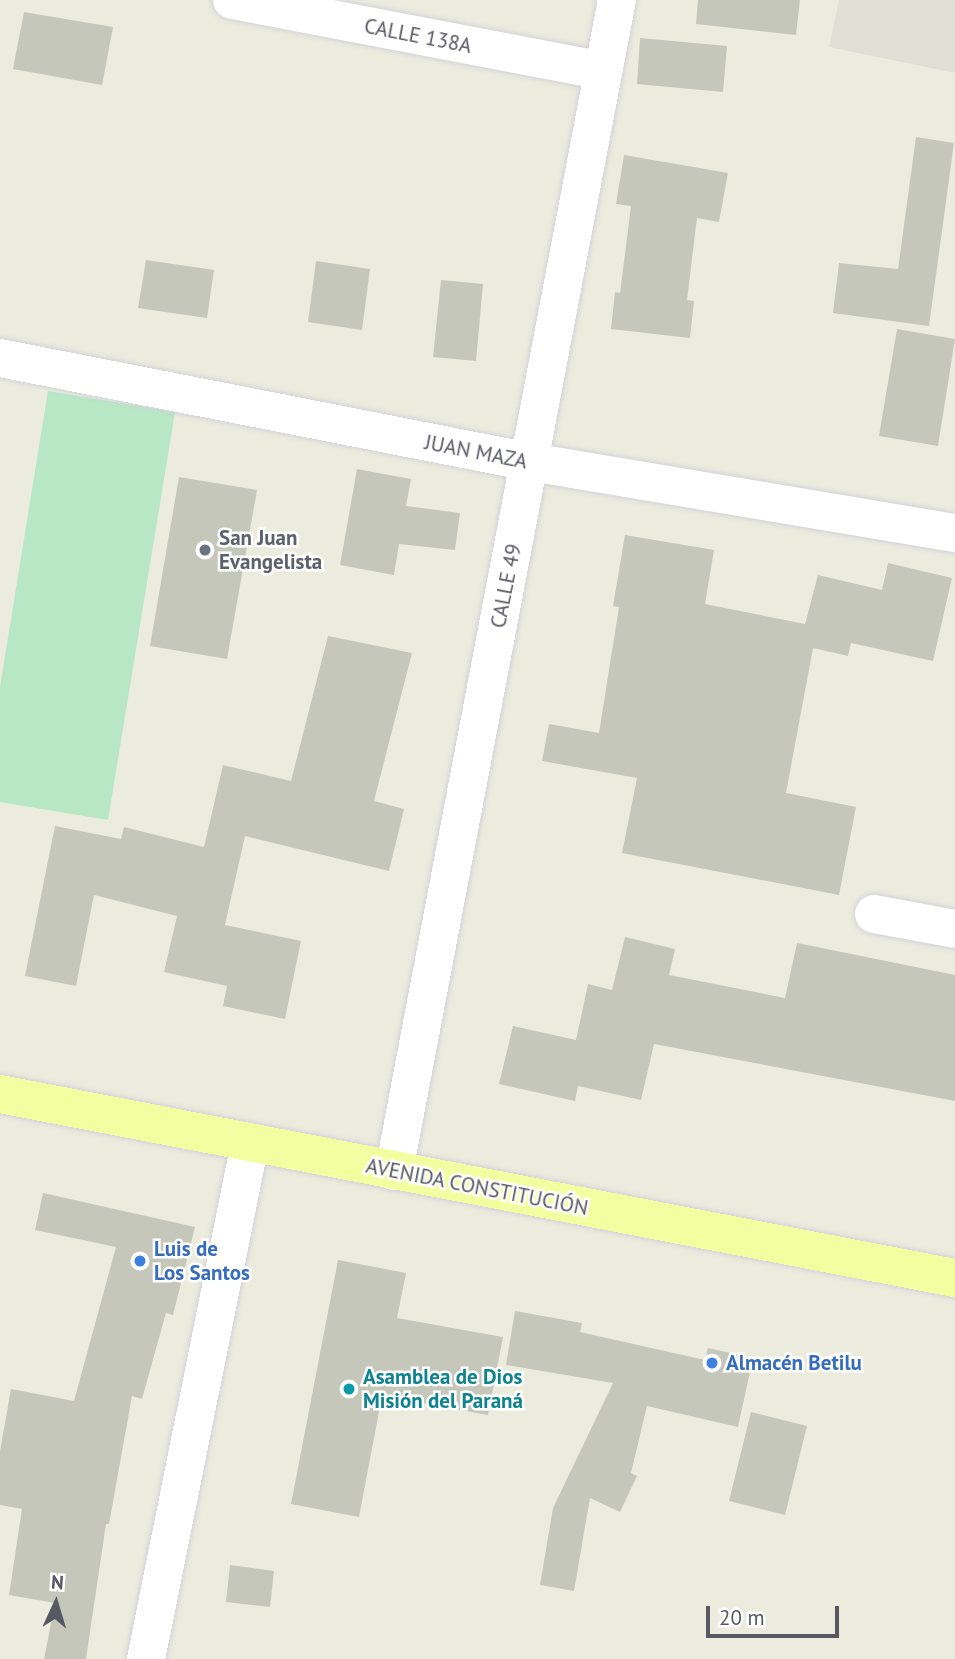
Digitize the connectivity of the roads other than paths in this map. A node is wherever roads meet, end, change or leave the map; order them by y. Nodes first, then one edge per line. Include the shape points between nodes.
1 (232, 0) edge
2 (617, 0) edge
3 (603, 71) junction
4 (0, 358) edge
5 (530, 462) junction
6 (955, 533) edge
7 (874, 914) dead end
8 (955, 929) edge
9 (0, 1094) edge
10 (250, 1143) junction
11 (394, 1171) junction
12 (955, 1278) edge
13 (146, 1659) edge

1 - 3 street, CALLE 138A
2 - 3 street, CALLE 49
3 - 5 street, CALLE 49
4 - 5 street, JUAN MAZA
5 - 6 street, JUAN MAZA
5 - 11 street, CALLE 49
7 - 8 street
9 - 10 main road, AVENIDA CONSTITUCIÓN
10 - 11 main road, AVENIDA CONSTITUCIÓN
10 - 13 street
11 - 12 main road, AVENIDA CONSTITUCIÓN

